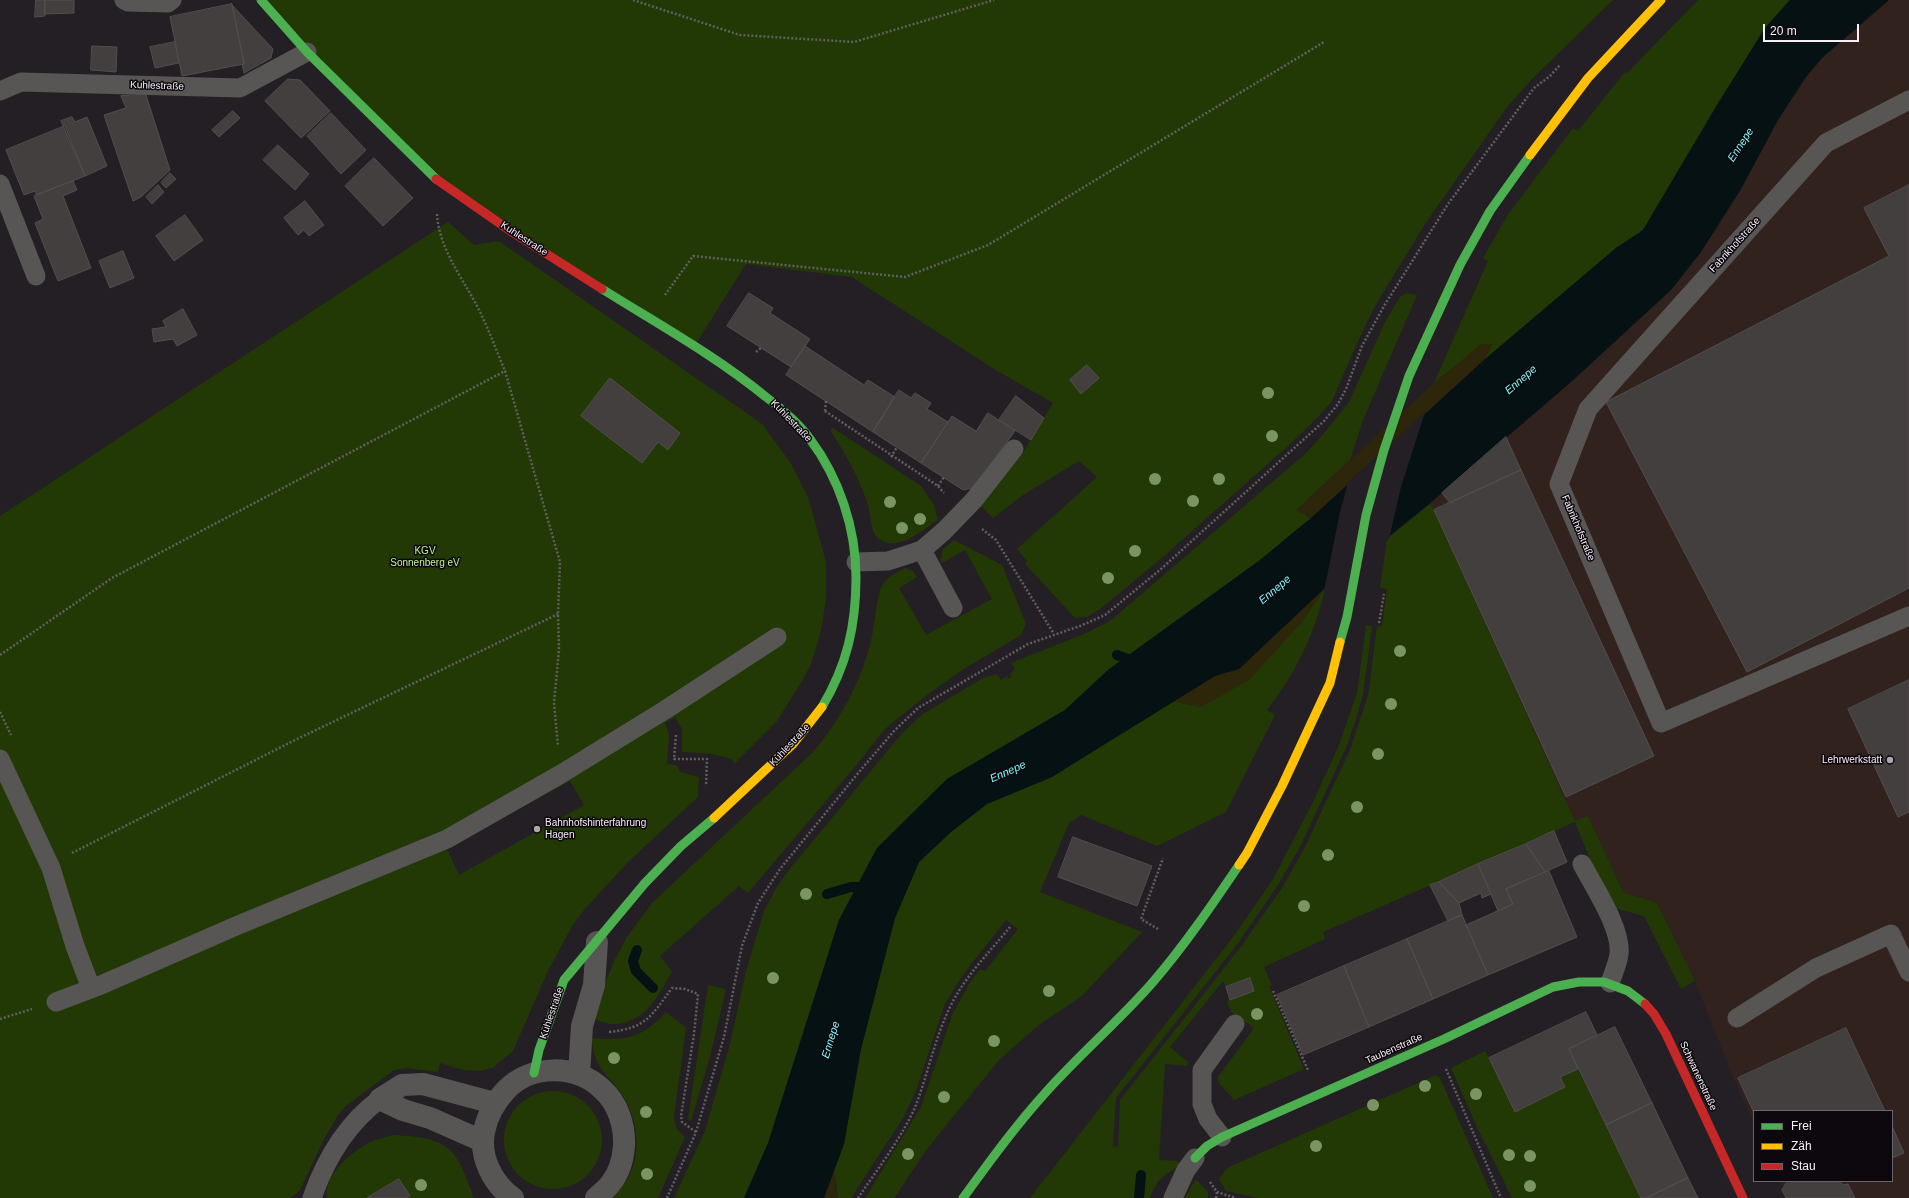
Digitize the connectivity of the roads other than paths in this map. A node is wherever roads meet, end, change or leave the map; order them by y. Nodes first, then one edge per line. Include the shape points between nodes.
1 (124, 0) edge
2 (172, 0) edge
3 (261, 0) edge
4 (1661, 0) edge
5 (307, 52) junction
6 (0, 91) edge
7 (1909, 100) edge
8 (0, 184) edge
9 (36, 276) dead end
10 (1014, 449) dead end
11 (922, 550) junction
12 (856, 562) junction
13 (953, 608) dead end
14 (1909, 616) edge
15 (777, 637) dead end
16 (0, 759) edge
17 (1582, 864) dead end
18 (597, 942) junction
19 (1909, 972) edge
20 (1610, 983) junction
21 (91, 988) junction
22 (56, 1002) road end
23 (1737, 1018) dead end
24 (1235, 1024) dead end
25 (534, 1073) junction
26 (579, 1074) junction
27 (380, 1099) junction
28 (494, 1103) junction
29 (1222, 1137) junction
30 (482, 1141) junction
31 (1195, 1158) joint
32 (506, 1196) edge
33 (312, 1198) edge
34 (596, 1198) edge
35 (964, 1198) edge
36 (1173, 1198) edge
37 (1743, 1198) edge

1 - 2 lane via 168,3
3 - 5 street, Kuhlestraße
4 - 35 street via 1588,78 1514,175 1490,211 1460,265 1409,376 1384,450 1366,515 1336,664 1325,695 1282,786 1246,853 1184,944 1128,1010 1065,1071 1011,1133
5 - 6 lane, Kuhlestraße via 240,88 21,82
5 - 12 street, Kuhlestraße via 430,175 512,232 738,374 772,401 810,438 828,468 841,494 851,530
7 - 14 lane, Fabrikhofstraße via 1826,143 1588,409 1559,484 1661,723
8 - 9 lane
10 - 11 lane via 974,500
11 - 12 lane via 888,561
11 - 13 lane
12 - 18 street, Kuhlestraße via 856,599 849,648 834,686 816,716 793,744 681,846 615,917
15 - 21 lane via 561,774 447,839
16 - 21 lane via 51,868
17 - 20 lane via 1619,940 1619,955
18 - 25 street, Kuhlestraße via 564,980 539,1050
18 - 26 street via 594,985 582,1026
19 - 23 lane via 1891,934 1816,968
20 - 29 street, Taubenstraße via 1585,980 1553,987 1435,1043
20 - 37 street, Schwanenstraße via 1638,997 1650,1009 1666,1034
21 - 22 lane
24 - 29 lane via 1202,1070 1202,1104 1208,1119
25 - 26 street via 558,1070
25 - 28 street via 513,1083
26 - 34 street via 602,1089 618,1109 625,1134 623,1159 612,1182
27 - 28 street via 402,1085 423,1084
27 - 30 street
27 - 33 lane via 362,1112 343,1134
28 - 30 street via 486,1120
29 - 31 street, Taubenstraße via 1207,1146
30 - 32 street via 489,1169
31 - 36 lane via 1186,1170

